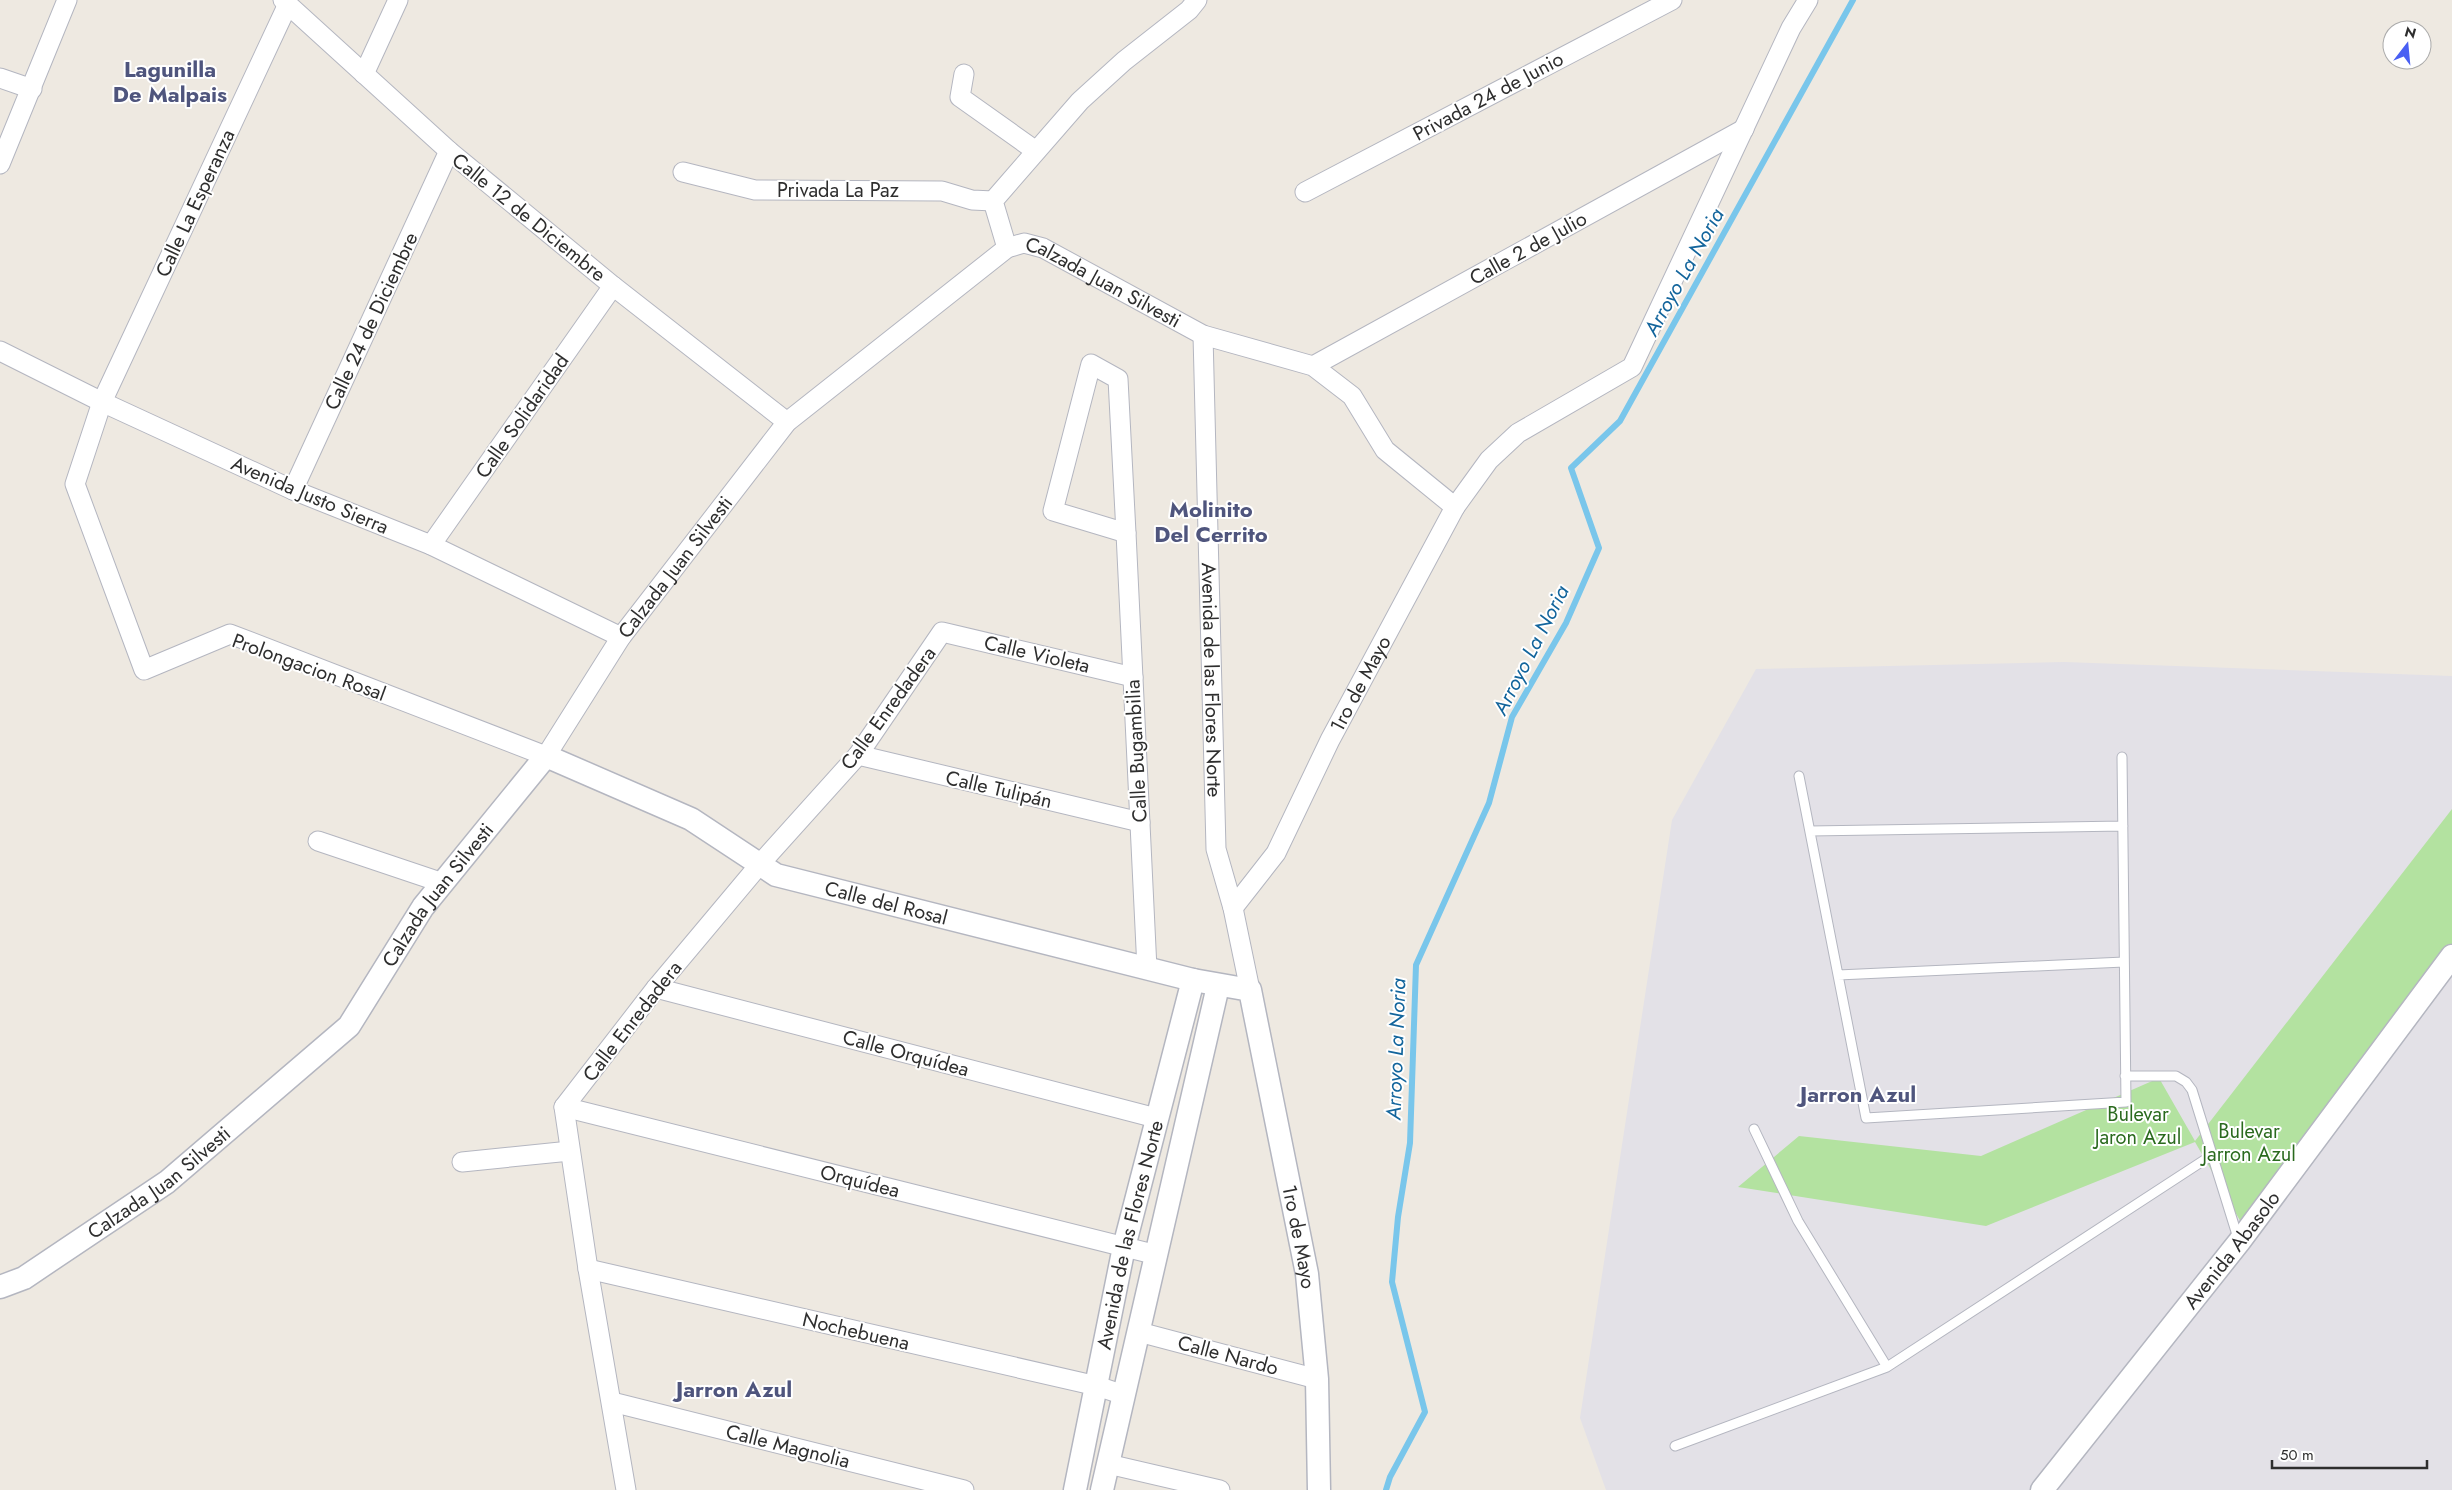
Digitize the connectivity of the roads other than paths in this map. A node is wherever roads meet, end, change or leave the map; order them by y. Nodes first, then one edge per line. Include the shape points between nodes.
1 (68, 0) edge
2 (398, 0) edge
3 (1198, 0) edge
4 (1672, 0) edge
5 (1808, 0) edge
6 (285, 2) edge
7 (364, 74) junction
8 (964, 74) dead end
9 (0, 78) edge
10 (32, 89) junction
11 (1744, 130) junction
12 (1036, 151) junction
13 (449, 152) junction
14 (0, 164) edge
15 (683, 172) dead end
16 (1305, 192) dead end
17 (993, 202) junction
18 (1007, 248) junction
19 (614, 286) junction
20 (1203, 335) junction
21 (0, 351) edge
22 (1313, 366) junction
23 (102, 402) junction
24 (787, 422) junction
25 (293, 490) junction
26 (1455, 507) junction
27 (1126, 533) junction
28 (431, 545) junction
29 (942, 632) joint
30 (621, 637) junction
31 (1133, 677) junction
32 (858, 755) junction
33 (546, 756) junction
34 (2122, 757) dead end
35 (1799, 776) dead end
36 (1140, 822) junction
37 (2123, 826) junction
38 (1810, 831) junction
39 (318, 842) dead end
40 (760, 864) junction
41 (443, 883) junction
42 (1233, 908) junction
43 (2452, 956) edge
44 (2124, 962) junction
45 (1147, 969) junction
46 (1838, 975) junction
47 (1193, 980) junction
48 (1218, 986) junction
49 (656, 988) junction
50 (1250, 990) junction
51 (2125, 1076) junction
52 (564, 1107) junction
53 (1156, 1118) junction
54 (1754, 1128) dead end
55 (570, 1151) junction
56 (2212, 1155) junction
57 (462, 1162) dead end
58 (2239, 1242) junction
59 (1124, 1246) junction
60 (1157, 1255) junction
61 (588, 1268) junction
62 (0, 1287) edge
63 (1139, 1332) junction
64 (1887, 1367) junction
65 (1317, 1379) junction
66 (1097, 1386) junction
67 (1124, 1395) junction
68 (612, 1402) junction
69 (1675, 1446) dead end
70 (1108, 1464) junction
71 (626, 1490) edge
72 (964, 1490) edge
73 (1075, 1490) edge
74 (1102, 1490) edge
75 (1220, 1490) edge
76 (1319, 1490) edge
77 (2042, 1490) edge

1 - 10 street
2 - 7 street
3 - 12 street via 1080,101
4 - 16 street, Privada 24 de Junio
5 - 11 street, 1ro de Mayo via 1791,28
6 - 7 street, Calle 12 de Diciembre
6 - 23 street, Calle La Esperanza
7 - 13 street, Calle 12 de Diciembre
8 - 12 street via 960,97
9 - 10 street
10 - 14 street
11 - 22 street, Calle 2 de Julio
11 - 26 street, 1ro de Mayo via 1632,367 1518,432 1489,460
12 - 17 street
13 - 19 street, Calle 12 de Diciembre
13 - 25 street, Calle 24 de Diciembre
15 - 17 street, Privada La Paz via 755,190 942,191
17 - 18 street
18 - 20 street, Calzada Juan Silvesti via 1024,243 1043,248
18 - 24 street, Calzada Juan Silvesti
19 - 24 street, Calle 12 de Diciembre
19 - 28 street, Calle Solidaridad
20 - 22 street, Calzada Juan Silvesti
20 - 42 street, Avenida de las Flores Norte via 1216,848
21 - 23 street, Avenida Justo Sierra
22 - 26 street, Calzada Juan Silvesti via 1352,396 1385,450
23 - 25 street, Avenida Justo Sierra
23 - 33 street, Prolongacion Rosal via 75,484 144,670 230,634
24 - 30 street, Calzada Juan Silvesti
25 - 28 street, Avenida Justo Sierra
26 - 42 street, 1ro de Mayo via 1330,740 1276,853
27 - 27 street, Calle Bugambilia via 1118,379 1091,364 1053,511
27 - 31 street, Calle Bugambilia
28 - 30 street, Avenida Justo Sierra
29 - 31 street, Calle Violeta
29 - 32 street, Calle Enredadera
30 - 33 street, Calzada Juan Silvesti
31 - 36 street, Calle Bugambilia
32 - 36 street, Calle Tulipán
32 - 40 street, Calle Enredadera
33 - 40 street, Calle del Rosal via 691,819
33 - 41 street, Calzada Juan Silvesti
34 - 37 lane
35 - 38 lane
36 - 45 street, Calle Bugambilia
37 - 38 lane
37 - 44 lane
38 - 46 lane
39 - 41 street
40 - 45 street, Calle del Rosal via 776,875
40 - 49 street, Calle Enredadera
41 - 62 street, Calzada Juan Silvesti via 423,907 350,1026 167,1182 24,1278
42 - 50 street, Avenida de las Flores Norte
43 - 58 street, Avenida Abasolo
44 - 46 lane
44 - 51 lane
45 - 47 street, Calle del Rosal
46 - 51 lane via 1866,1118 2126,1102
47 - 48 street, Calle del Rosal
47 - 53 street, Avenida de las Flores Norte
48 - 50 street, Calle del Rosal
48 - 60 street, Avenida de las Flores Norte
49 - 52 street, Calle Enredadera
49 - 53 street, Calle Orquídea
50 - 65 street, 1ro de Mayo via 1307,1274
51 - 56 lane via 2176,1076 2186,1082 2192,1090
52 - 55 street
52 - 59 street, Orquídea
53 - 59 street, Avenida de las Flores Norte
54 - 64 lane via 1798,1221
55 - 57 street
55 - 61 street
56 - 58 lane
56 - 64 lane
58 - 77 street, Avenida Abasolo
59 - 60 street, Orquídea
59 - 66 street, Avenida de las Flores Norte
60 - 63 street, Avenida de las Flores Norte
61 - 66 street, Nochebuena
61 - 68 street
63 - 65 street, Calle Nardo
63 - 67 street, Avenida de las Flores Norte
64 - 69 lane
65 - 76 street, 1ro de Mayo
66 - 67 street, Nochebuena
66 - 73 street, Avenida de las Flores Norte
67 - 70 street, Avenida de las Flores Norte
68 - 71 street
68 - 72 street, Calle Magnolia
70 - 74 street, Avenida de las Flores Norte
70 - 75 street

